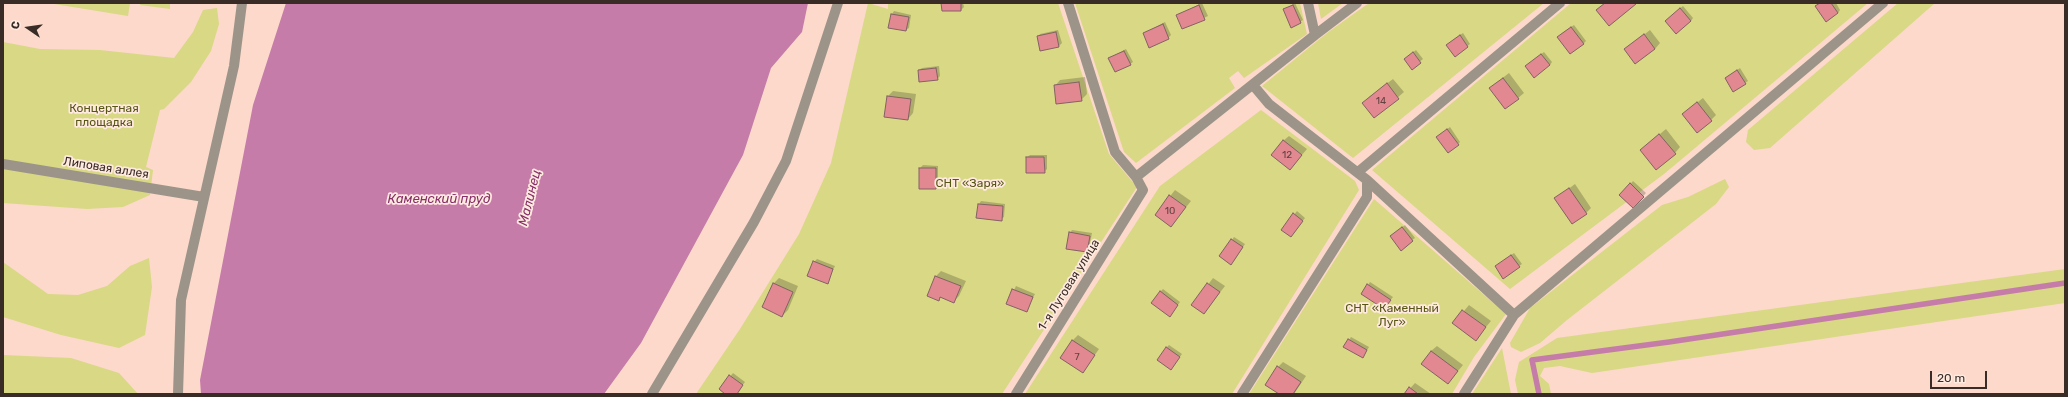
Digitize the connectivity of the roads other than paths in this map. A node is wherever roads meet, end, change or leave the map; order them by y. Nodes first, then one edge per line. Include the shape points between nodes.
1 (242, 3) edge
2 (838, 3) edge
3 (1068, 3) edge
4 (1308, 3) edge
5 (1357, 3) edge
6 (1560, 3) edge
7 (1883, 3) edge
8 (1315, 35) junction
9 (1253, 85) junction
10 (3, 164) edge
11 (1358, 172) junction
12 (1136, 177) junction
13 (1367, 180) junction
14 (204, 197) junction
15 (1514, 315) junction
16 (178, 394) edge
17 (652, 394) edge
18 (1016, 394) edge
19 (1242, 394) edge
20 (1464, 394) edge

1 - 14 street via 234,66
2 - 17 street via 786,161 754,222
3 - 12 street via 1115,152
4 - 8 street
5 - 8 street
6 - 11 street
7 - 15 street
8 - 9 street
9 - 11 street via 1269,104
9 - 12 street
10 - 14 street, Липовая аллея
11 - 13 street
12 - 18 street, 1-я Луговая улица via 1143,190
13 - 15 street
13 - 19 street via 1367,196
14 - 16 street via 181,300
15 - 20 street

